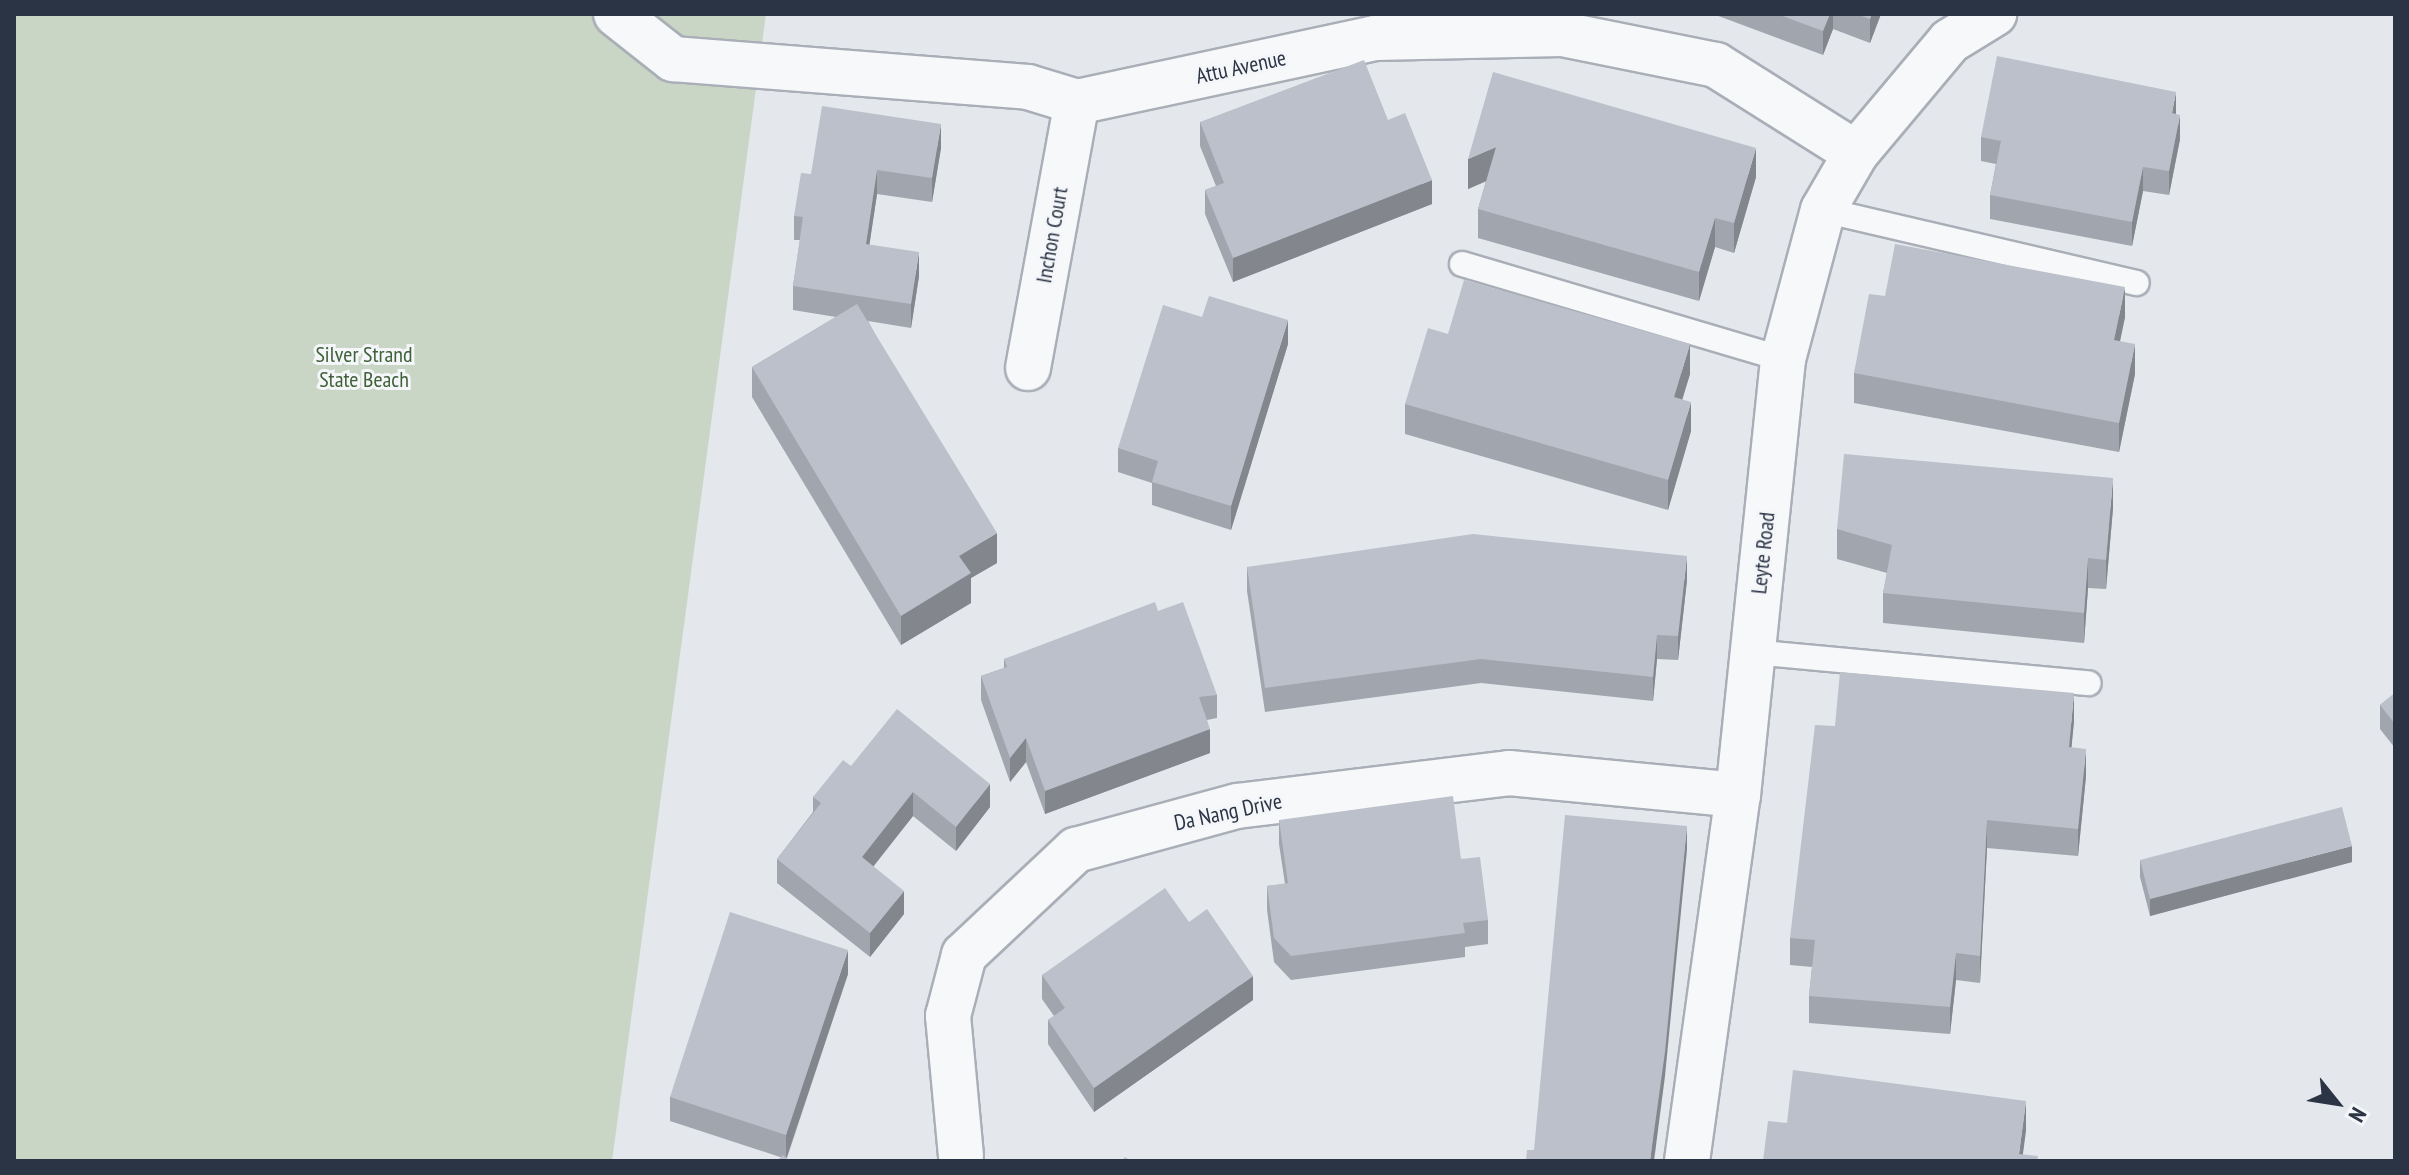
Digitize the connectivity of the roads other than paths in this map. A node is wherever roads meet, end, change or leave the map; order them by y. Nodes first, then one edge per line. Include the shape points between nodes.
1 (616, 14) edge
2 (1994, 14) edge
3 (1077, 102) junction
4 (1856, 153) junction
5 (1823, 210) junction
6 (1462, 264) dead end
7 (2137, 283) dead end
8 (1783, 359) junction
9 (1028, 368) dead end
10 (1752, 652) junction
11 (2089, 683) dead end
12 (1738, 795) junction
13 (961, 1156) dead end
14 (1687, 1161) edge

1 - 3 street, Attu Avenue via 673,59 1028,87
2 - 4 street, Leyte Road via 1950,41
3 - 4 street, Attu Avenue via 1375,38 1562,34 1716,65
3 - 9 street, Inchon Court
4 - 5 street, Leyte Road
5 - 7 lane
5 - 8 street, Leyte Road
6 - 8 lane
8 - 10 street, Leyte Road
10 - 11 lane
10 - 12 street, Leyte Road
12 - 13 street, Da Nang Drive via 1509,773 1237,806 1076,850 964,955 948,1016
12 - 14 street, Leyte Road

